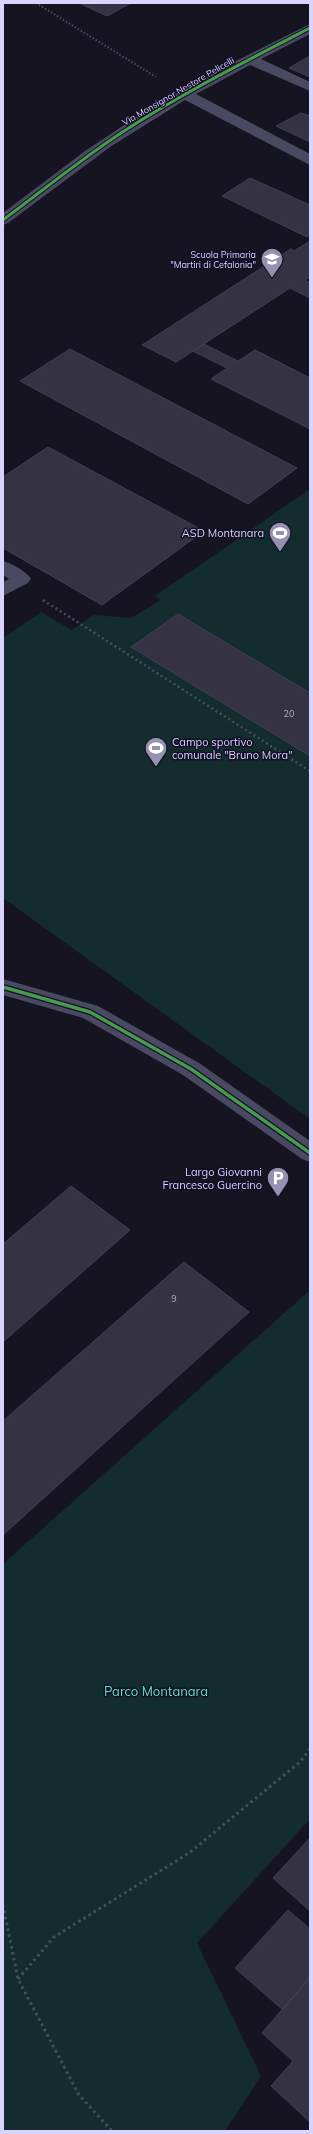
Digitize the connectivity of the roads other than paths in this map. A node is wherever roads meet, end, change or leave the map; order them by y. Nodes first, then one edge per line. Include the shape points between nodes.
1 (310, 28) edge
2 (250, 58) junction
3 (310, 87) edge
4 (186, 95) junction
5 (310, 160) edge
6 (3, 220) edge
7 (3, 567) edge
8 (8, 587) edge
9 (3, 987) edge
10 (310, 1153) edge

1 - 2 street, Via Monsignor Nestore Pelicelli
2 - 3 street
2 - 4 street, Via Monsignor Nestore Pelicelli
4 - 5 street
4 - 6 street, Via Monsignor Nestore Pelicelli via 118,134
7 - 8 street via 22,579
9 - 10 street via 90,1012 191,1069

